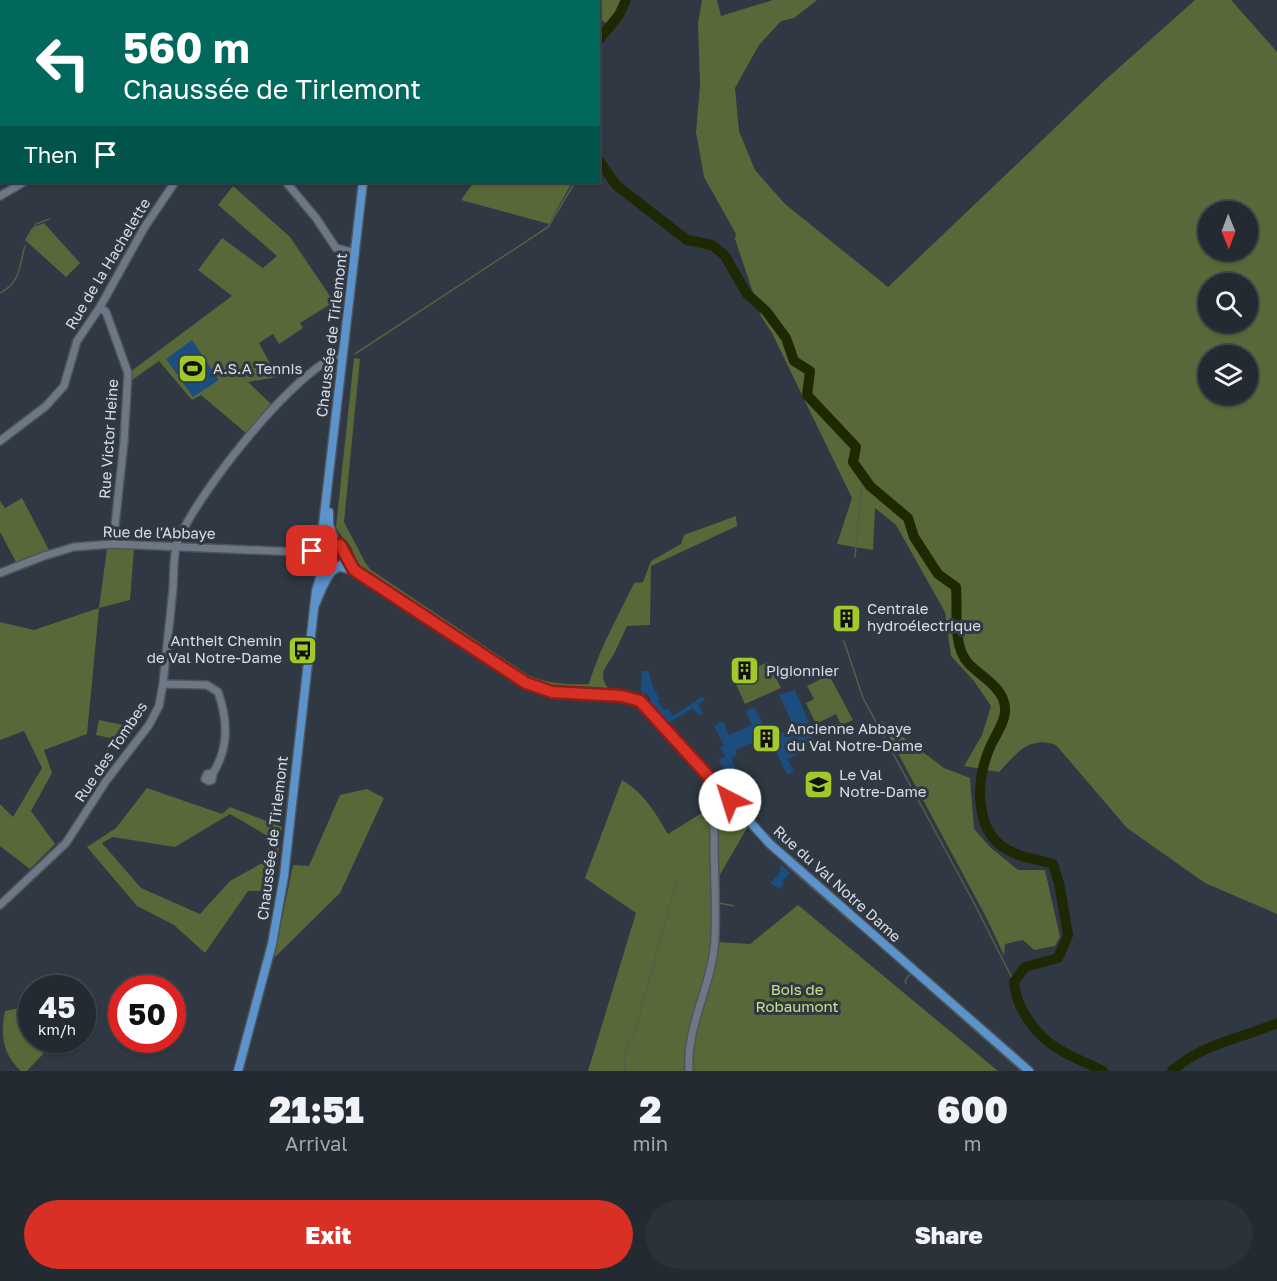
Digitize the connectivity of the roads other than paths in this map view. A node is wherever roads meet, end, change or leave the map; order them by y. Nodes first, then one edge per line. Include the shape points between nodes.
1 (22, 183) edge
2 (174, 183) edge
3 (286, 183) edge
4 (363, 183) edge
5 (0, 196) edge
6 (355, 253) junction
7 (100, 307) junction
8 (343, 354) junction
9 (0, 441) edge
10 (113, 544) junction
11 (176, 545) junction
12 (328, 547) junction
13 (346, 558) junction
14 (324, 564) junction
15 (337, 568) junction
16 (354, 570) junction
17 (0, 573) edge
18 (315, 605) junction
19 (163, 684) junction
20 (213, 773) dead end
21 (709, 775) junction
22 (0, 905) edge
23 (238, 1071) edge
24 (689, 1071) edge
25 (1029, 1071) edge

1 - 5 street
2 - 7 street, Rue de la Hachelette
3 - 6 street via 336,248
4 - 6 main road, Chaussée de Tirlemont
6 - 8 main road, Chaussée de Tirlemont
7 - 9 street, Rue de la Hachelette via 77,341 64,386 46,406
7 - 10 street, Rue Victor Heine via 106,312 128,373
8 - 11 street, Rue des Tombes via 297,384 271,412 217,476
8 - 12 main road, Chaussée de Tirlemont via 327,492
10 - 11 street, Rue de l'Abbaye
10 - 17 street, Rue de l'Abbaye via 74,547
11 - 12 street, Rue de l'Abbaye
11 - 19 street, Rue des Tombes
12 - 13 main road, Chaussée de Tirlemont via 344,549
12 - 14 main road, Chaussée de Tirlemont
13 - 15 main road, Chaussée de Tirlemont
13 - 16 main road, Rue du Val Notre Dame
14 - 15 main road
14 - 18 main road, Chaussée de Tirlemont via 315,591
15 - 16 main road, Rue du Val Notre Dame
15 - 18 main road, Chaussée de Tirlemont
16 - 21 main road, Rue du Val Notre Dame via 526,683 560,693 634,698 647,707
18 - 23 main road, Chaussée de Tirlemont via 284,876 272,944
19 - 20 street via 207,685 218,692 226,740
19 - 22 street, Rue des Tombes via 159,706 149,725 66,843
21 - 24 street via 706,782 713,813 715,937 709,980 696,1014 688,1054
21 - 25 main road, Rue du Val Notre Dame via 770,844

